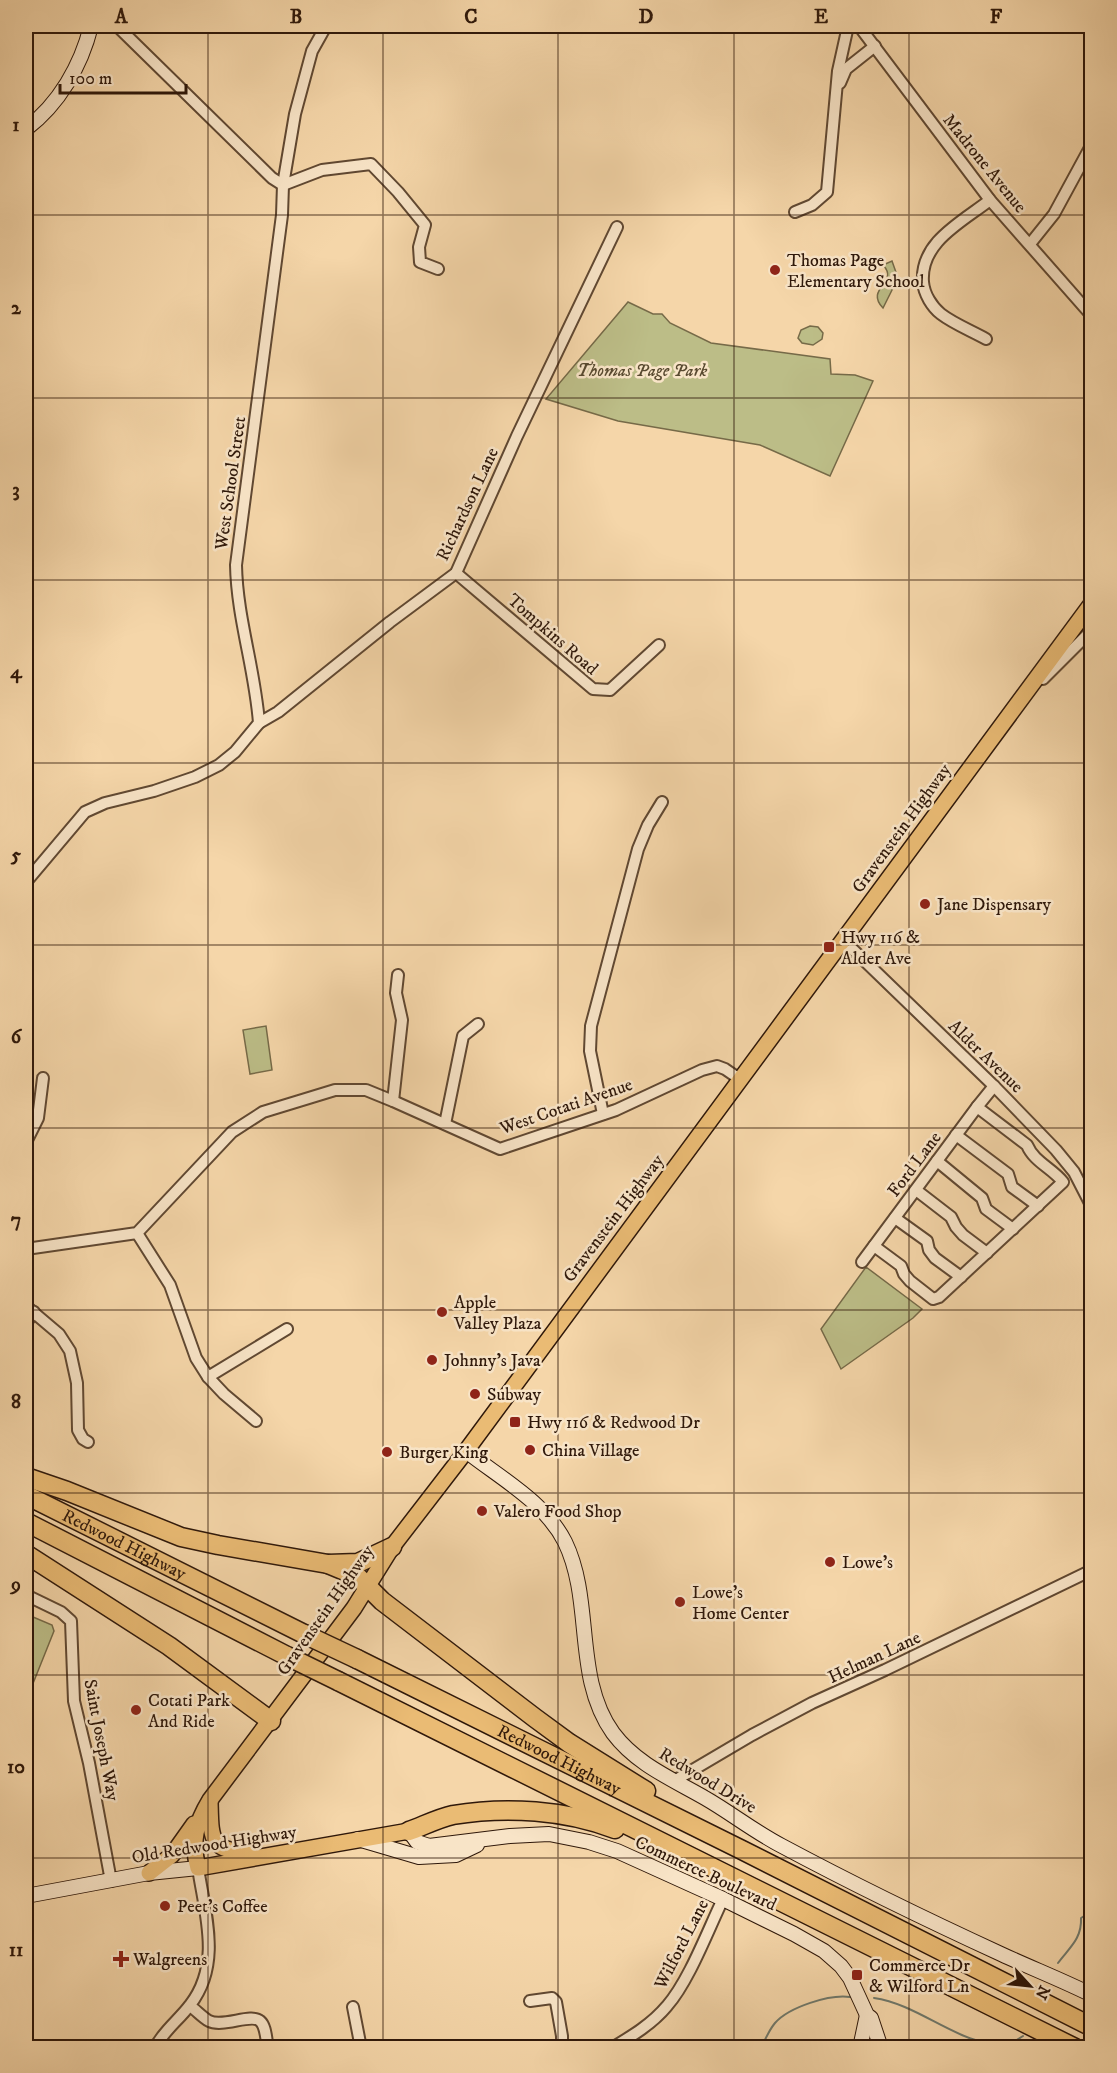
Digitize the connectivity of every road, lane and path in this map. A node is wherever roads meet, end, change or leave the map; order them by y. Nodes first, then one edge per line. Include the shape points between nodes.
1 (91, 26) edge
2 (117, 26) edge
3 (326, 26) edge
4 (848, 26) edge
5 (859, 26) edge
6 (875, 46) junction
7 (836, 98) junction
8 (26, 129) edge
9 (1092, 144) edge
10 (283, 185) junction
11 (990, 200) junction
12 (795, 212) dead end
13 (617, 227) dead end
14 (1030, 244) junction
15 (438, 269) dead end
16 (1092, 316) edge
17 (986, 339) dead end
18 (456, 573) junction
19 (1092, 603) edge
20 (1092, 630) edge
21 (658, 645) dead end
22 (1008, 715) junction
23 (259, 723) junction
24 (662, 802) dead end
25 (26, 882) edge
26 (843, 940) junction
27 (398, 975) dead end
28 (478, 1024) dead end
29 (43, 1078) dead end
30 (741, 1080) junction
31 (994, 1086) junction
32 (393, 1101) junction
33 (977, 1107) junction
34 (603, 1114) junction
35 (445, 1124) junction
36 (956, 1135) junction
37 (26, 1142) edge
38 (937, 1161) junction
39 (916, 1190) junction
40 (1038, 1206) junction
41 (1092, 1207) edge
42 (895, 1218) junction
43 (1013, 1229) junction
44 (137, 1233) junction
45 (874, 1246) junction
46 (26, 1249) edge
47 (987, 1253) junction
48 (862, 1262) dead end
49 (962, 1277) junction
50 (30, 1309) edge
51 (26, 1323) edge
52 (287, 1329) dead end
53 (208, 1377) junction
54 (256, 1421) dead end
55 (88, 1442) dead end
56 (466, 1451) junction
57 (26, 1476) edge
58 (26, 1495) edge
59 (26, 1522) edge
60 (392, 1547) junction
61 (26, 1554) edge
62 (328, 1564) junction
63 (1092, 1570) edge
64 (368, 1587) junction
65 (26, 1595) edge
66 (271, 1721) junction
67 (674, 1781) junction
68 (207, 1806) junction
69 (409, 1831) junction
70 (358, 1839) junction
71 (491, 1840) junction
72 (742, 1850) junction
73 (282, 1853) junction
74 (198, 1868) junction
75 (722, 1872) junction
76 (149, 1873) junction
77 (111, 1881) junction
78 (26, 1896) edge
79 (723, 1899) junction
80 (1092, 1995) edge
81 (530, 2001) dead end
82 (862, 2003) junction
83 (190, 2006) junction
84 (353, 2007) dead end
85 (1092, 2027) edge
86 (878, 2044) edge
87 (155, 2048) edge
88 (268, 2048) edge
89 (361, 2048) edge
90 (562, 2048) edge
91 (612, 2048) edge
92 (863, 2048) edge
93 (891, 2048) edge
94 (1075, 2048) edge

1 - 8 main road via 69,82 56,101
2 - 10 street
3 - 10 street, West School Street via 312,51 295,114
4 - 7 street
5 - 6 street, Madrone Avenue
6 - 7 street via 846,69
6 - 11 street, Madrone Avenue
7 - 12 street via 827,192 812,205
9 - 14 street via 1054,214
10 - 15 street via 322,170 371,164 425,225 420,262
10 - 23 street, West School Street via 236,565 239,609
11 - 14 street, Madrone Avenue
11 - 17 street via 936,242 922,271 923,287 941,314
13 - 18 street, Richardson Lane
14 - 16 street, Madrone Avenue
18 - 21 street, Tompkins Road via 593,689 610,690
18 - 23 street, Richardson Lane
19 - 22 main road, Gravenstein Highway
20 - 22 street
22 - 26 main road, Gravenstein Highway
23 - 25 street via 236,752 219,765 195,777 85,812
24 - 34 street via 638,849 591,1026 590,1050
26 - 30 main road, Gravenstein Highway
26 - 31 street, Alder Avenue
27 - 32 street via 396,993 402,1020
28 - 35 street via 463,1036
29 - 37 street via 38,1118
30 - 34 street, West Cotati Avenue via 717,1066
30 - 56 main road, Gravenstein Highway
31 - 33 street, Ford Lane
31 - 41 street, Alder Avenue via 1062,1157
32 - 35 street, West Cotati Avenue
32 - 44 street, West Cotati Avenue via 366,1090 335,1090 263,1112 232,1132
33 - 36 street, Ford Lane
33 - 40 street via 1027,1145 1063,1182
34 - 35 street, West Cotati Avenue via 500,1149
36 - 38 street, Ford Lane
36 - 40 street via 1008,1174 1012,1187
38 - 39 street, Ford Lane
38 - 43 street via 982,1198 986,1209
39 - 42 street, Ford Lane
39 - 47 street via 951,1217 963,1235
40 - 43 street
42 - 45 street, Ford Lane
42 - 49 street via 927,1241 935,1258
43 - 47 street
44 - 46 street
44 - 53 street via 170,1285 196,1358
45 - 48 street, Ford Lane
45 - 49 street via 902,1266 910,1281 933,1299
47 - 49 street
50 - 51 street
50 - 55 street via 60,1334 70,1351 77,1383 78,1430
52 - 53 street
53 - 54 street
56 - 60 main road, Gravenstein Highway
56 - 67 main road, Redwood Drive via 529,1499 564,1541 576,1571 588,1667 604,1719 639,1760
57 - 62 highway via 181,1537
58 - 72 highway, Redwood Highway, bridge
59 - 75 highway, Redwood Highway, bridge
60 - 62 highway via 358,1563
60 - 64 main road, Gravenstein Highway
61 - 66 highway via 169,1646
62 - 64 highway via 357,1576
63 - 67 street, Helman Lane via 812,1703
64 - 66 main road, Gravenstein Highway
64 - 72 highway via 569,1743
65 - 77 street, Saint Joseph Way via 71,1621 74,1701
66 - 68 main road, Gravenstein Highway
67 - 80 main road, Redwood Drive via 798,1854 969,1940
68 - 73 main road via 212,1834 220,1846 235,1852
68 - 74 main road, Gravenstein Highway via 194,1839
68 - 76 main road via 172,1855
69 - 70 main road, Old Redwood Highway
69 - 71 main road, Commerce Boulevard via 417,1842 429,1846
69 - 75 highway via 451,1816 480,1812 547,1813 609,1827
70 - 71 main road, Commerce Boulevard via 419,1857 456,1855
70 - 73 main road, Old Redwood Highway
71 - 79 main road, Commerce Boulevard via 549,1834 589,1842
72 - 85 highway, Redwood Highway
73 - 74 main road, Old Redwood Highway
74 - 76 main road, Old Redwood Highway
74 - 83 street via 210,1959 200,1991
75 - 94 highway, Redwood Highway
76 - 77 main road, Old Redwood Highway
77 - 78 main road, Old Redwood Highway
79 - 82 main road, Commerce Boulevard via 824,1951 850,1978
79 - 91 street, Wilford Lane via 672,2000 644,2028
81 - 90 street via 552,1998 556,2002
82 - 86 main road, Commerce Boulevard
82 - 92 main road
83 - 87 street
83 - 88 street via 210,2022 255,2018 261,2021
84 - 89 street
86 - 92 main road
86 - 93 main road

